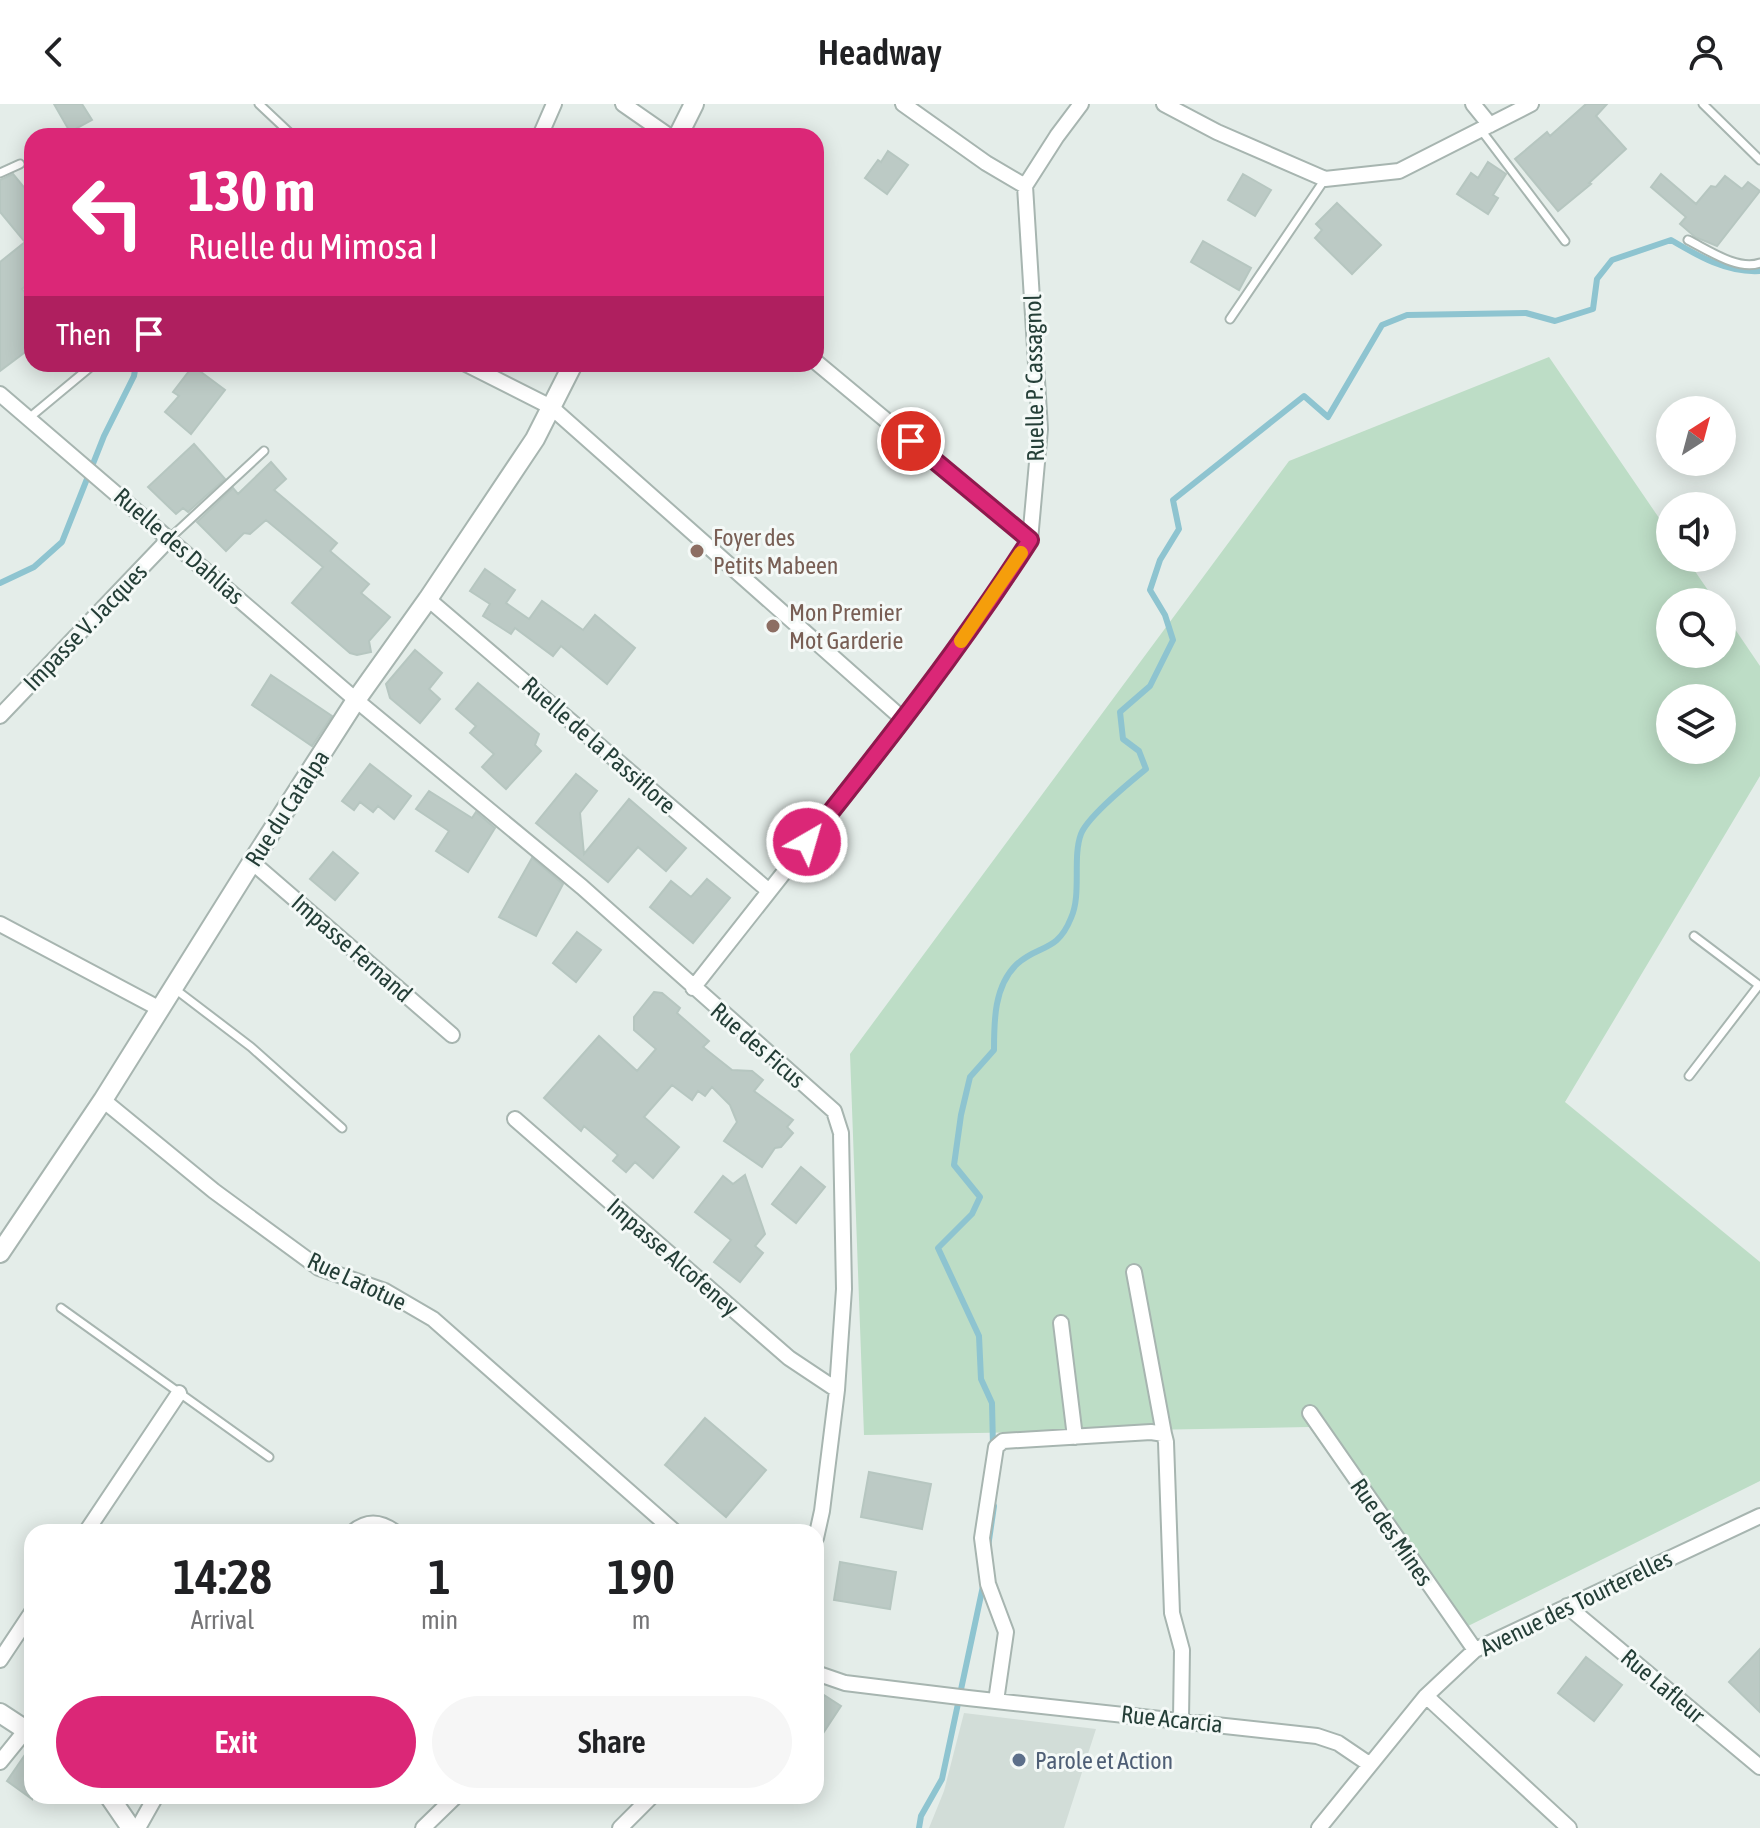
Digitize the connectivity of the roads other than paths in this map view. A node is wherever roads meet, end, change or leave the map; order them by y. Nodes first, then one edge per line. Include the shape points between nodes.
1 (259, 104) edge
2 (554, 104) edge
3 (623, 104) edge
4 (694, 104) edge
5 (903, 104) edge
6 (1081, 104) edge
7 (1164, 104) edge
8 (1473, 104) edge
9 (1531, 104) edge
10 (1703, 104) edge
11 (284, 128) edge
12 (544, 128) edge
13 (658, 128) edge
14 (682, 128) edge
15 (1485, 128) junction
16 (1760, 160) edge
17 (20, 164) dead end
18 (0, 173) edge
19 (1325, 179) junction
20 (1025, 186) junction
21 (1688, 240) dead end
22 (1565, 241) dead end
23 (1760, 263) edge
24 (1230, 319) dead end
25 (824, 369) edge
26 (84, 372) edge
27 (482, 372) edge
28 (569, 372) edge
29 (0, 394) edge
30 (551, 407) junction
31 (29, 418) junction
32 (264, 451) dead end
33 (170, 538) junction
34 (1030, 540) junction
35 (428, 599) junction
36 (356, 700) junction
37 (0, 716) edge
38 (904, 720) junction
39 (252, 862) junction
40 (769, 891) junction
41 (0, 924) edge
42 (1694, 936) dead end
43 (1760, 985) edge
44 (173, 988) junction
45 (693, 988) junction
46 (160, 1009) junction
47 (452, 1035) dead end
48 (1689, 1076) dead end
49 (103, 1100) junction
50 (515, 1119) dead end
51 (342, 1128) dead end
52 (0, 1253) edge
53 (1134, 1272) dead end
54 (61, 1308) dead end
55 (1061, 1323) dead end
56 (837, 1390) junction
57 (179, 1393) junction
58 (1310, 1413) dead end
59 (1164, 1434) junction
60 (1075, 1437) junction
61 (269, 1457) dead end
62 (1760, 1516) edge
63 (91, 1524) edge
64 (666, 1524) edge
65 (819, 1524) edge
66 (1567, 1606) junction
67 (24, 1624) edge
68 (1475, 1650) junction
69 (0, 1660) edge
70 (824, 1676) edge
71 (1426, 1696) junction
72 (996, 1701) junction
73 (0, 1713) edge
74 (1181, 1719) junction
75 (24, 1729) edge
76 (24, 1737) edge
77 (0, 1762) edge
78 (1369, 1764) junction
79 (1760, 1767) edge
80 (114, 1804) edge
81 (152, 1804) edge
82 (448, 1804) edge
83 (644, 1804) edge
84 (131, 1828) edge
85 (138, 1828) edge
86 (423, 1828) edge
87 (620, 1828) edge
88 (1319, 1828) edge
89 (1569, 1828) edge

1 - 11 lane
2 - 12 street
3 - 13 street
4 - 14 street
5 - 20 street
6 - 20 street
7 - 19 street
8 - 15 street
9 - 15 street
10 - 16 lane
15 - 19 street via 1399,171
15 - 22 lane
17 - 18 lane
19 - 24 lane
20 - 34 street, Ruelle P. Cassagnol via 1040,429
21 - 23 lane via 1728,260
25 - 34 street
26 - 31 lane
27 - 30 street
28 - 30 street, Rue du Catalpa
29 - 31 street, Ruelle des Dahlias
30 - 35 street, Rue du Catalpa
30 - 38 street
31 - 33 street, Ruelle des Dahlias
32 - 33 lane
33 - 36 street, Ruelle des Dahlias
33 - 37 street, Impasse V. Jacques
34 - 38 street, Ruelle P. Cassagnol
35 - 36 street, Rue du Catalpa
35 - 40 street, Ruelle de la Passiflore
36 - 39 street, Rue du Catalpa
36 - 45 street, Rue des Ficus via 582,887
38 - 40 street, Ruelle P. Cassagnol
39 - 44 street, Rue du Catalpa
39 - 47 street, Impasse Fernand
40 - 45 street, Ruelle P. Cassagnol
41 - 46 street
42 - 43 lane
43 - 48 lane
44 - 46 lane
44 - 51 lane via 251,1047
45 - 56 street, Rue des Ficus via 834,1111 841,1133 844,1289
46 - 49 street
49 - 52 street
49 - 64 street, Rue Latotue via 319,1268 385,1291 433,1319
50 - 56 street, Impasse Alcofeney via 789,1358
53 - 59 street
54 - 57 lane
55 - 60 street
56 - 65 street, Rue des Ficus
57 - 61 lane
57 - 63 street
58 - 68 street, Rue des Mines
59 - 60 street
59 - 74 street via 1172,1613 1182,1650
60 - 72 street via 1003,1441 994,1451 982,1538 988,1584 1006,1632
62 - 66 street, Avenue des Tourterelles
66 - 68 street, Avenue des Tourterelles
66 - 79 street, Rue Lafleur
67 - 69 street
68 - 71 street, Avenue des Tourterelles
70 - 72 street, Rue Acarcia via 845,1683
71 - 78 street, Avenue des Tourterelles
71 - 89 street
72 - 74 street, Rue Acarcia
73 - 75 street
74 - 78 street, Rue Acarcia via 1317,1736
76 - 77 street
78 - 88 street, Avenue des Tourterelles
80 - 84 street
81 - 85 street
82 - 86 street
83 - 87 street

